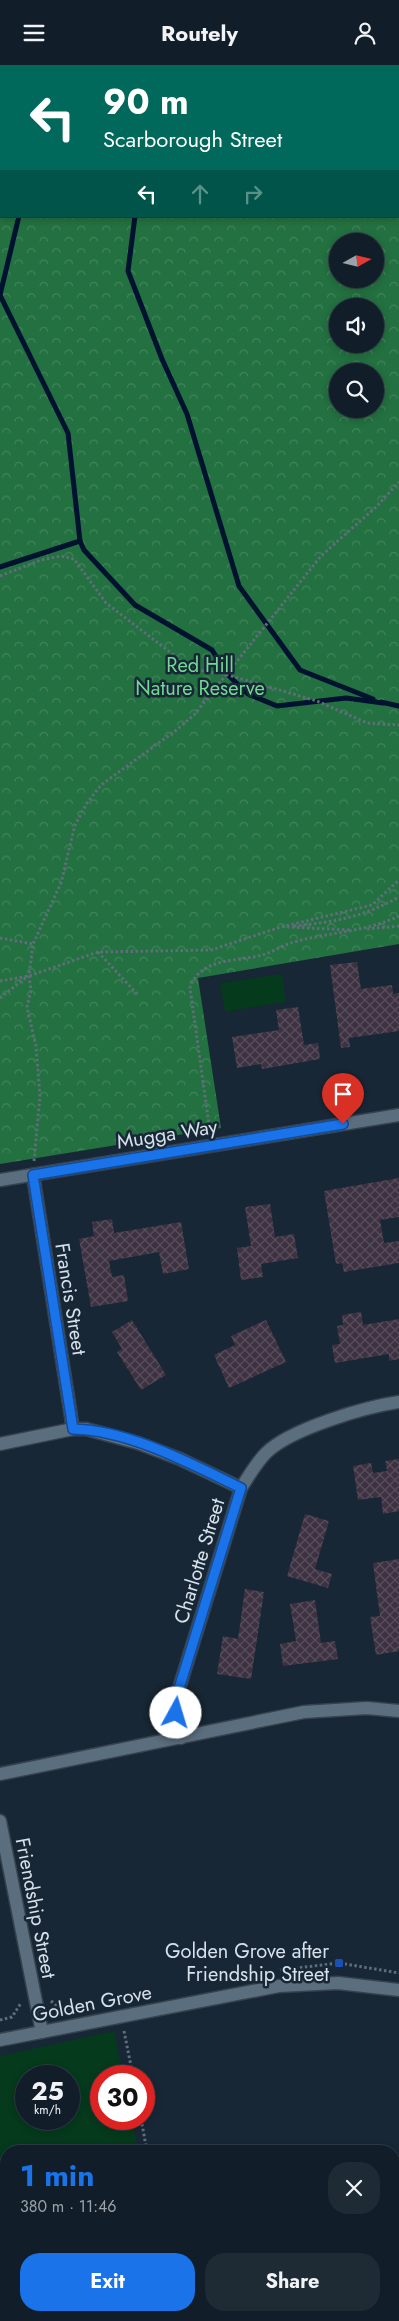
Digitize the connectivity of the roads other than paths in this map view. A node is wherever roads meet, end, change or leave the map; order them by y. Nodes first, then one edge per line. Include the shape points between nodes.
1 (399, 1115) edge
2 (33, 1175) junction
3 (0, 1180) edge
4 (399, 1402) edge
5 (73, 1429) junction
6 (0, 1444) edge
7 (241, 1488) junction
8 (399, 1711) edge
9 (181, 1738) junction
10 (0, 1774) edge
11 (0, 1821) edge
12 (399, 1990) edge
13 (42, 2032) junction
14 (0, 2040) edge

1 - 2 street, Mugga Way
2 - 3 street, Mugga Way
2 - 5 street, Francis Street
4 - 7 street, Charlotte Street via 297,1433 267,1452
5 - 6 street
5 - 7 street via 96,1431 138,1443
7 - 9 street, Charlotte Street via 177,1695 176,1713
8 - 9 street via 367,1708 304,1712
9 - 10 street
11 - 13 street, Friendship Street
12 - 13 street, Golden Grove via 338,1983 304,1984 243,1992
13 - 14 street, Golden Grove

